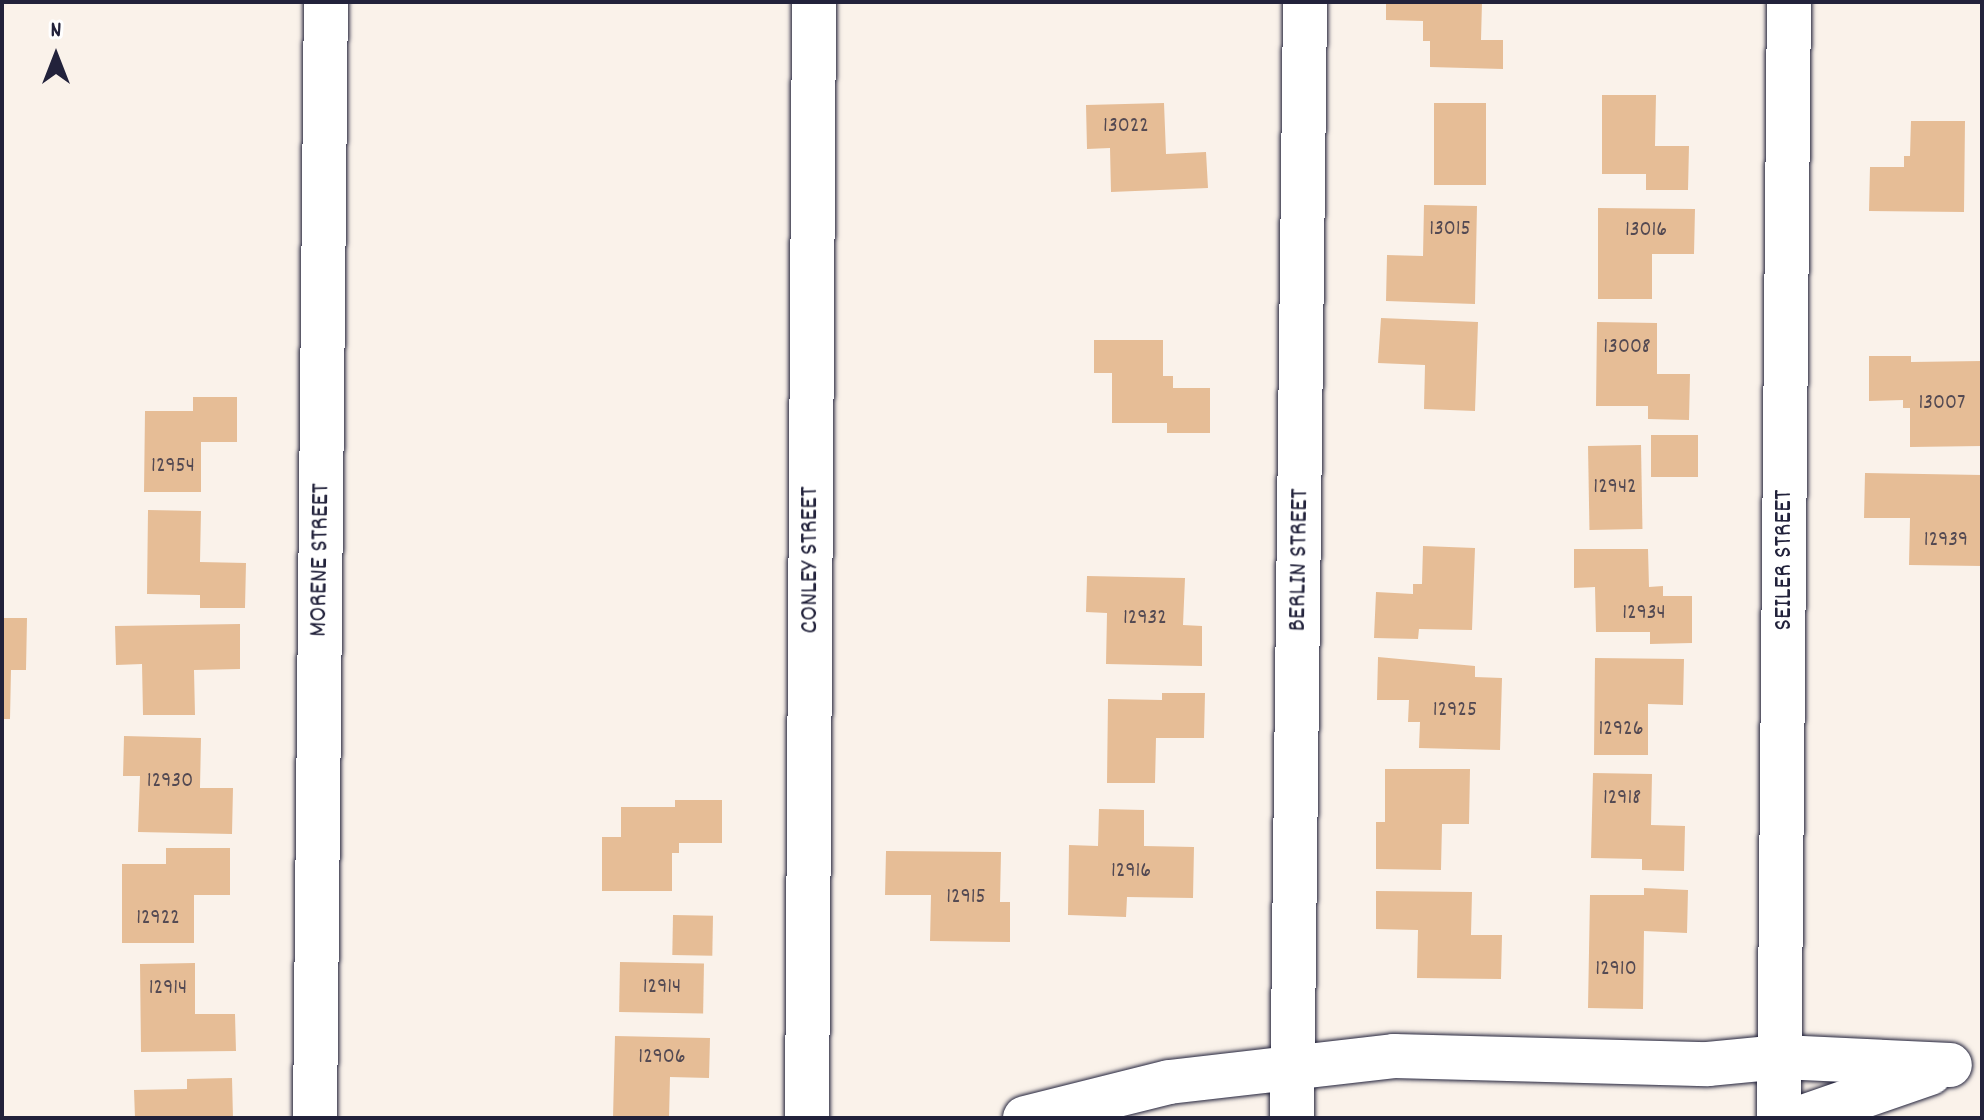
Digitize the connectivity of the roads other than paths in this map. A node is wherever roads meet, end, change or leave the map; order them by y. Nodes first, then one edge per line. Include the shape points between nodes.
1 (326, 2) edge
2 (814, 2) edge
3 (1305, 2) edge
4 (1789, 2) edge
5 (1781, 1057) junction
6 (1292, 1067) junction
7 (315, 1118) edge
8 (807, 1118) edge
9 (1025, 1118) edge
10 (1292, 1118) edge
11 (1779, 1118) edge
12 (1800, 1118) edge

1 - 7 street, MORENE STREET
2 - 8 street, CONLEY STREET
3 - 6 street, BERLIN STREET
4 - 5 street, SEILER STREET
5 - 6 street via 1708,1064 1394,1056
5 - 11 street, SEILER STREET
5 - 12 street via 1950,1065
6 - 9 street via 1169,1082
6 - 10 street, BERLIN STREET

